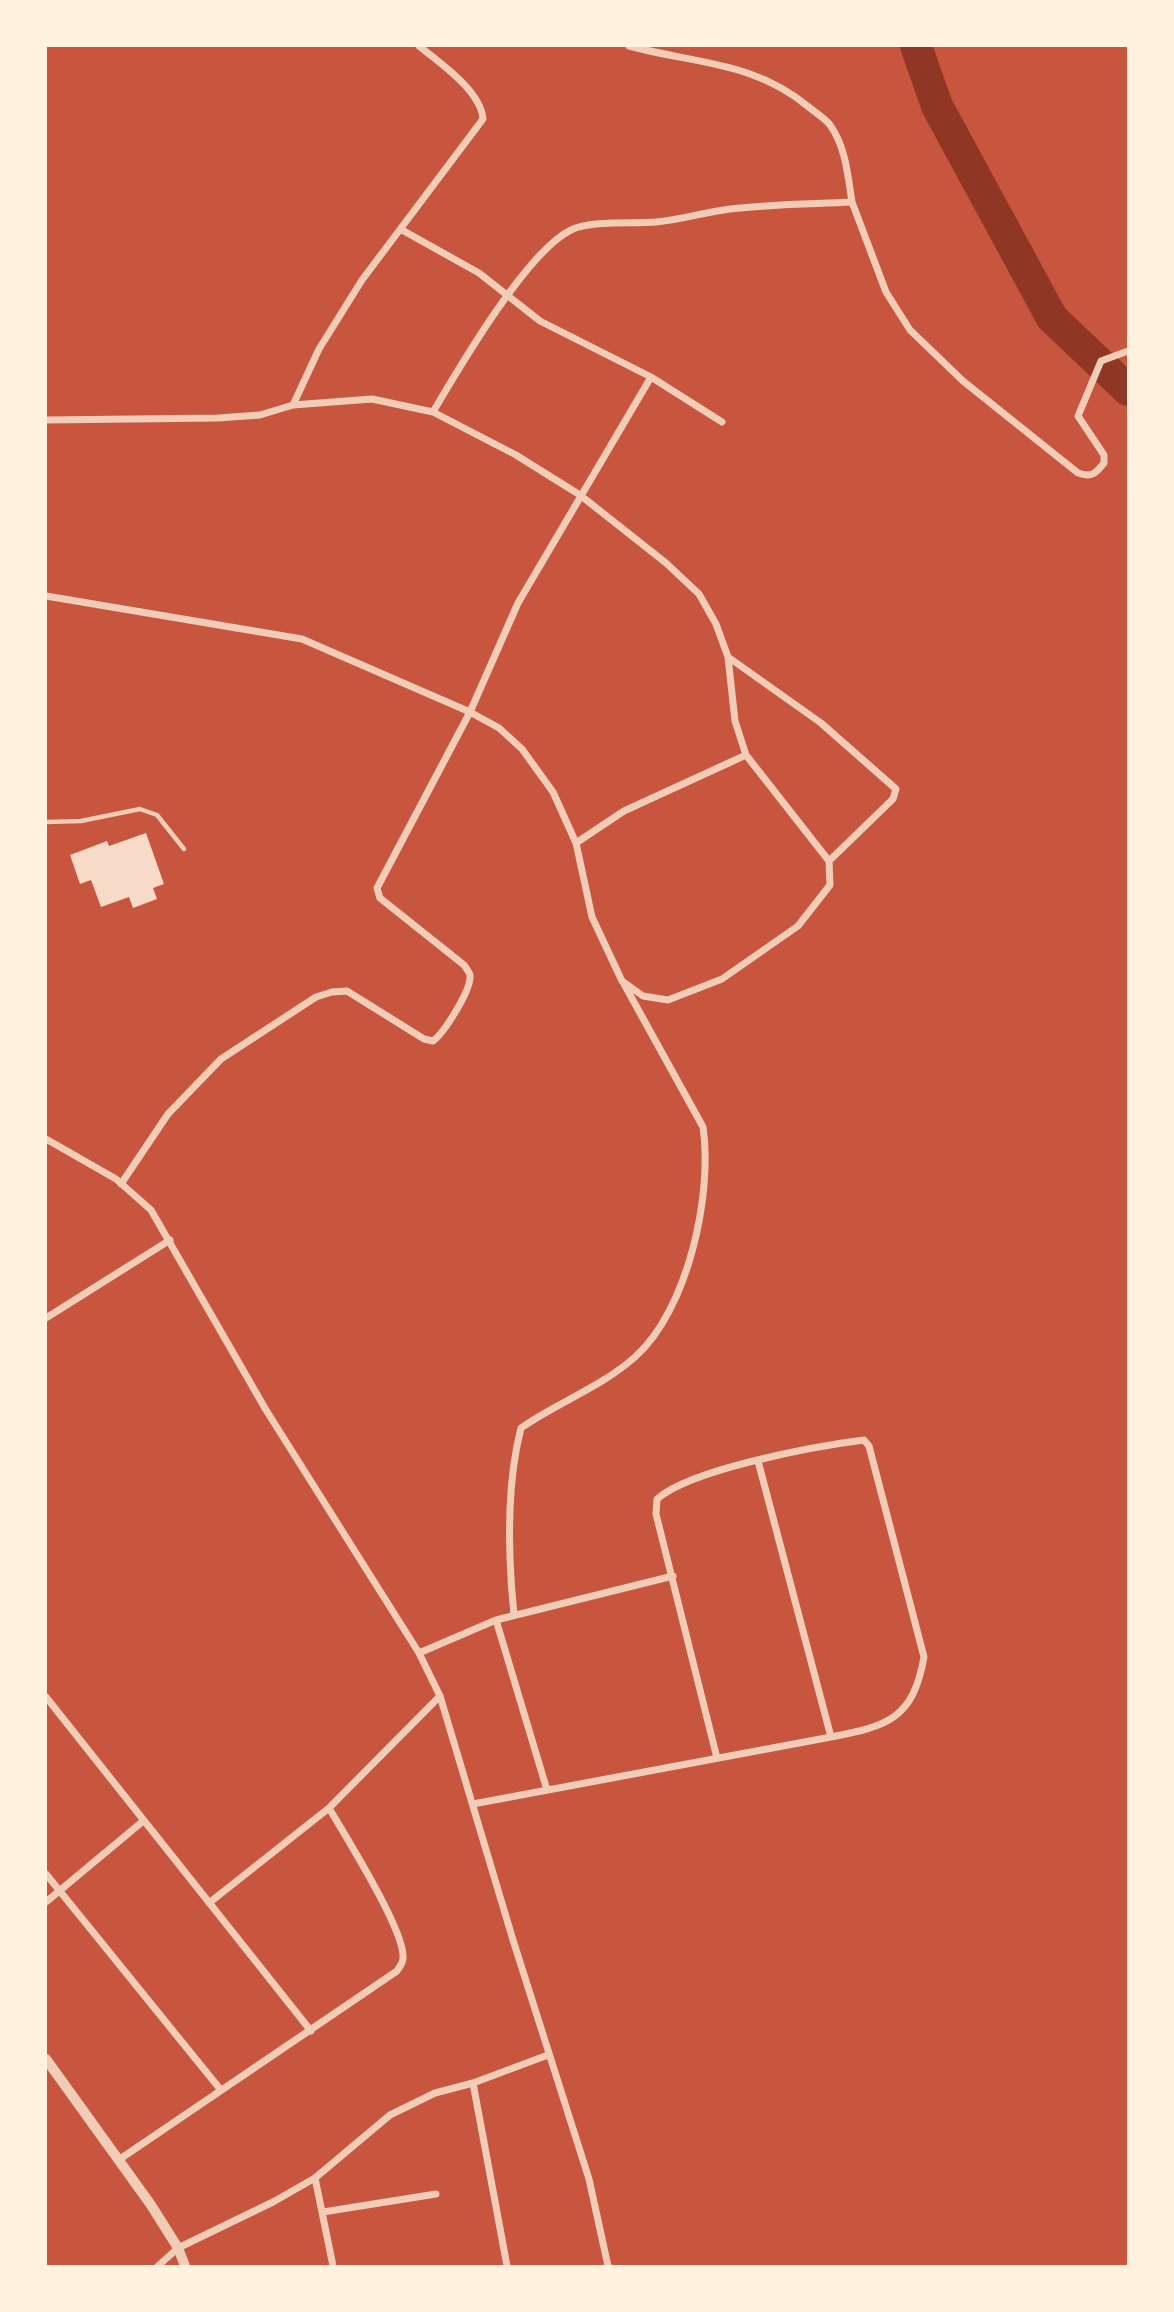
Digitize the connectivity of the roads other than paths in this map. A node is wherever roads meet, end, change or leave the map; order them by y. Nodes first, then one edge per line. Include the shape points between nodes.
1 (419, 46) edge
2 (629, 46) edge
3 (852, 202) junction
4 (402, 230) junction
5 (508, 297) junction
6 (1129, 351) edge
7 (651, 377) junction
8 (293, 405) junction
9 (433, 412) junction
10 (46, 420) edge
11 (722, 422) dead end
12 (580, 495) junction
13 (46, 596) edge
14 (728, 657) junction
15 (470, 712) junction
16 (746, 755) junction
17 (46, 822) edge
18 (576, 843) junction
19 (184, 849) dead end
20 (829, 861) junction
21 (622, 981) junction
22 (46, 1139) edge
23 (121, 1184) junction
24 (170, 1240) junction
25 (46, 1318) edge
26 (758, 1461) junction
27 (673, 1576) junction
28 (514, 1615) junction
29 (496, 1620) junction
30 (419, 1653) junction
31 (440, 1696) junction
32 (46, 1697) edge
33 (831, 1737) junction
34 (717, 1758) junction
35 (547, 1790) junction
36 (472, 1804) junction
37 (329, 1808) junction
38 (142, 1822) junction
39 (46, 1874) edge
40 (58, 1891) junction
41 (46, 1902) edge
42 (209, 1903) junction
43 (311, 2031) junction
44 (548, 2055) junction
45 (46, 2059) edge
46 (473, 2083) junction
47 (220, 2090) junction
48 (120, 2159) junction
49 (315, 2178) junction
50 (436, 2194) dead end
51 (323, 2212) junction
52 (178, 2248) junction
53 (158, 2266) edge
54 (185, 2266) edge
55 (333, 2266) edge
56 (506, 2266) edge
57 (608, 2266) edge

1 - 4 street via 471,94 483,119
2 - 3 street via 757,74 796,96 830,124 841,147
3 - 5 street via 585,225 555,241
3 - 6 street via 886,292 910,330 1022,430 1070,468 1088,476 1104,463 1104,455 1079,416 1101,361
4 - 5 street via 479,273
4 - 8 street via 362,280 326,337
5 - 7 street via 540,321
5 - 9 street via 469,350
7 - 11 street
7 - 12 street
8 - 9 street via 372,399
8 - 10 street via 260,415 218,418
9 - 12 street
12 - 14 street via 699,594
12 - 15 street via 518,603
13 - 15 street via 302,639
14 - 16 street via 735,721
14 - 20 street via 821,723 896,789 886,806
15 - 18 street via 499,728 522,749 553,792
15 - 23 street via 377,888 380,898 464,965 470,976 442,1035 433,1041 424,1039 347,991 316,997 222,1059 168,1114
16 - 18 street via 624,811
16 - 20 street
17 - 19 lane via 81,821 140,809 157,815
18 - 21 street via 592,918
20 - 21 street via 830,885 798,926 722,979 668,1000 643,996
21 - 28 street via 703,1127 705,1188 694,1247 681,1283 662,1322 636,1356 585,1394 521,1428 512,1495
22 - 23 street
23 - 24 street via 151,1210
24 - 25 street
24 - 30 street via 274,1421
26 - 27 street via 671,1487 657,1499 656,1514
26 - 33 street
26 - 33 street via 810,1447 863,1440 869,1446 924,1657 920,1682 897,1718
27 - 28 street
27 - 34 street
28 - 29 street
29 - 30 street
29 - 35 street
30 - 31 street
31 - 36 street
31 - 37 street
32 - 38 street
33 - 34 street
34 - 35 street
35 - 36 street
36 - 44 street
37 - 42 street
37 - 43 street via 376,1891 404,1959 397,1971
38 - 40 street
38 - 42 street
39 - 40 street
40 - 41 street
40 - 47 street
42 - 43 street
43 - 47 street
44 - 46 street
44 - 57 street via 589,2179
45 - 48 street
46 - 49 street via 435,2093 390,2115
46 - 56 street
47 - 48 street
48 - 52 street
49 - 51 street
49 - 52 street
50 - 51 street
51 - 55 street
52 - 53 street
52 - 54 street

